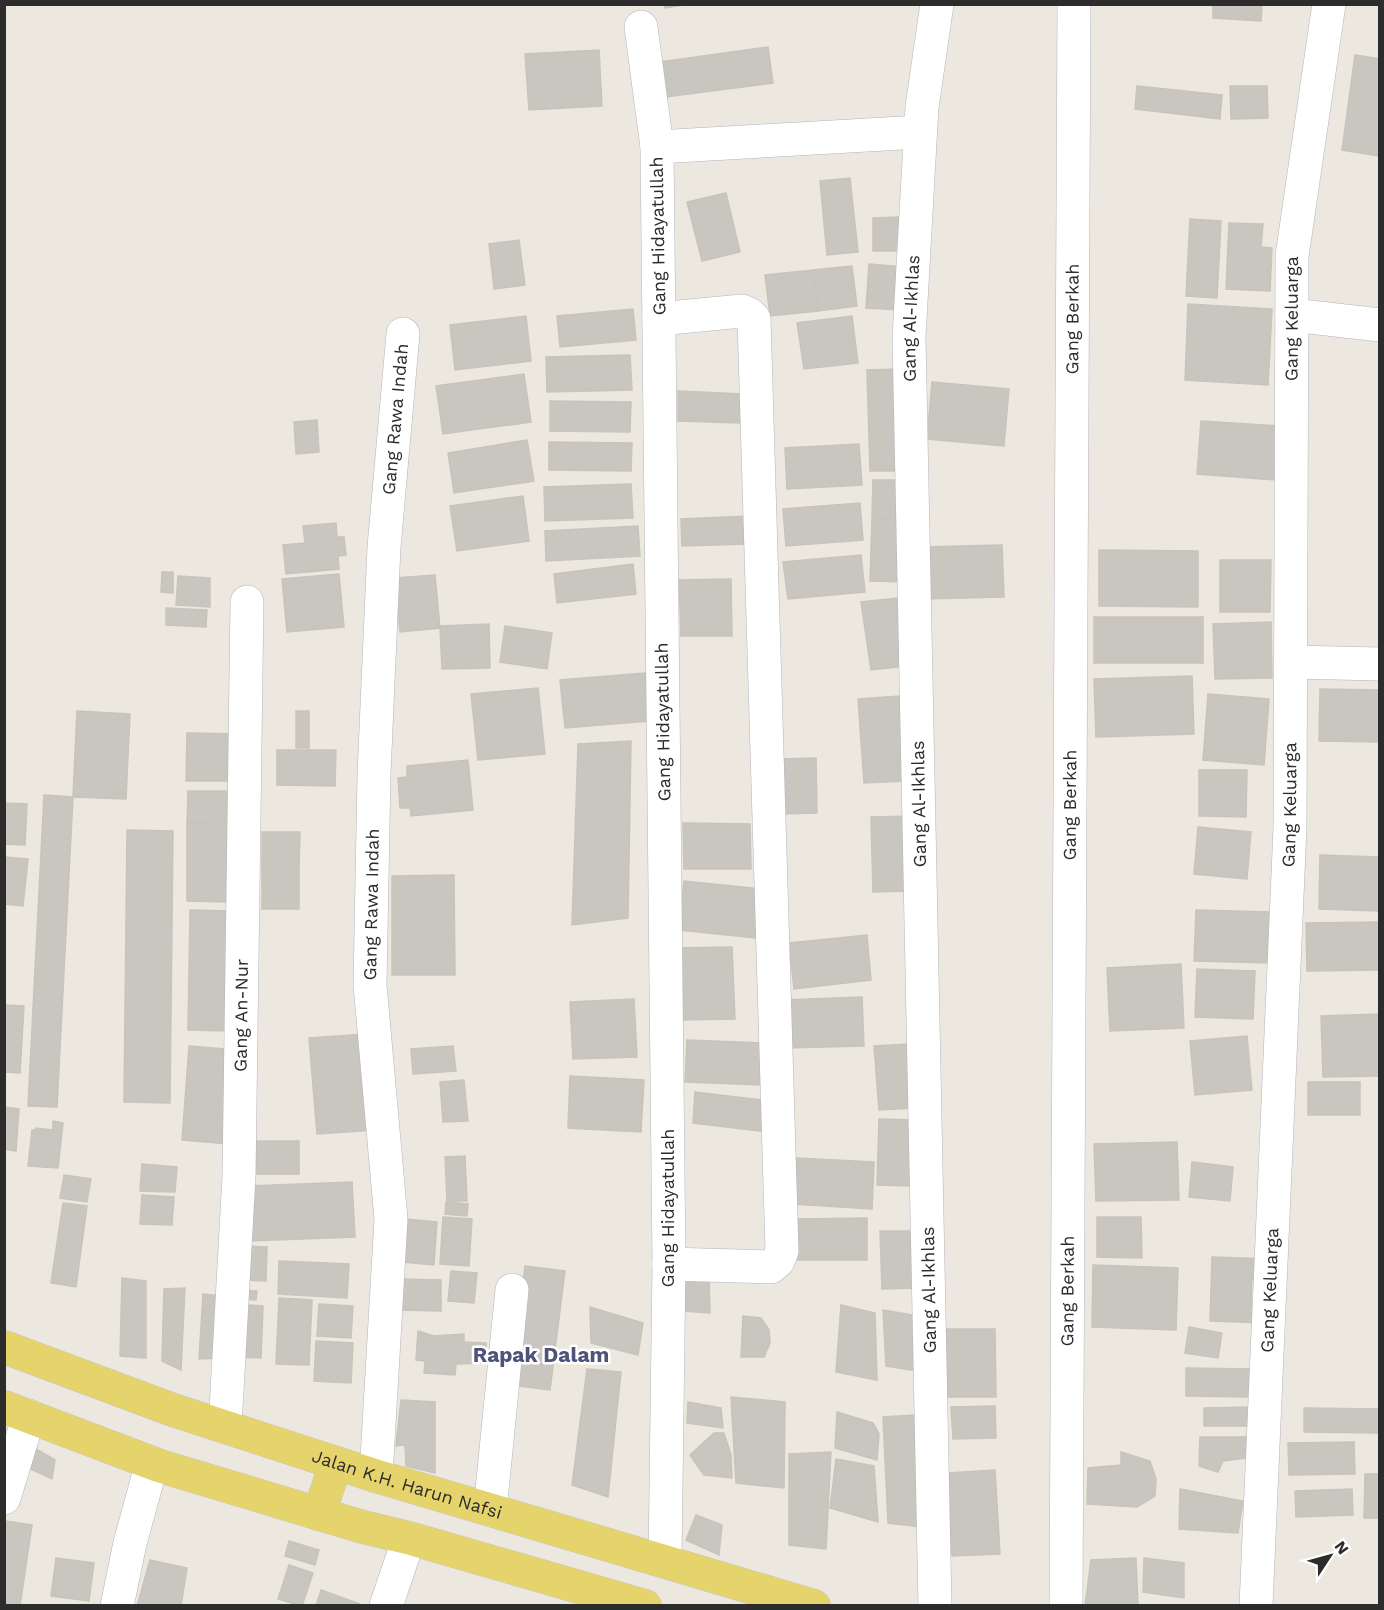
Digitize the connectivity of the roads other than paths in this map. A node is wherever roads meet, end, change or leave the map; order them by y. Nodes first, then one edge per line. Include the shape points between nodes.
1 (937, 4) edge
2 (1074, 4) edge
3 (1329, 4) edge
4 (641, 27) dead end
5 (920, 132) junction
6 (657, 147) junction
7 (1292, 315) junction
8 (659, 319) junction
9 (1380, 325) edge
10 (404, 334) dead end
11 (247, 602) dead end
12 (1290, 662) junction
13 (1380, 664) edge
14 (669, 1264) junction
15 (512, 1290) dead end
16 (4, 1347) edge
17 (17, 1412) edge
18 (225, 1427) junction
19 (152, 1463) junction
20 (336, 1463) junction
21 (376, 1476) junction
22 (4, 1498) edge
23 (490, 1509) junction
24 (319, 1514) junction
25 (409, 1538) junction
26 (665, 1561) junction
27 (117, 1605) edge
28 (386, 1605) edge
29 (645, 1605) edge
30 (814, 1605) edge
31 (935, 1605) edge
32 (1066, 1605) edge
33 (1256, 1605) edge

1 - 5 street, Gang Al-Ikhlas
2 - 32 street, Gang Berkah
3 - 7 street, Gang Keluarga via 1292,256
4 - 6 street
5 - 6 street, Gang Hidayatullah
5 - 31 street, Gang Al-Ikhlas via 909,337
6 - 8 street, Gang Hidayatullah
7 - 9 street
7 - 12 street, Gang Keluarga
8 - 14 street, Gang Hidayatullah
8 - 14 street via 742,311 754,319 782,1251 771,1267
10 - 21 street, Gang Rawa Indah via 384,547 374,774 370,984 391,1219
11 - 18 street, Gang An-Nur via 239,1176
12 - 13 street
12 - 33 street, Gang Keluarga via 1290,828
14 - 26 street, Gang Hidayatullah
15 - 23 street
16 - 18 main road, Jalan K.H. Harun Nafsi
17 - 19 main road
17 - 22 street
18 - 20 main road, Jalan K.H. Harun Nafsi
19 - 24 main road
19 - 27 street
20 - 21 main road, Jalan K.H. Harun Nafsi
20 - 24 main road
21 - 23 main road, Jalan K.H. Harun Nafsi
23 - 26 main road, Jalan K.H. Harun Nafsi
24 - 25 main road
25 - 28 street
25 - 29 main road
26 - 30 main road, Jalan K.H. Harun Nafsi

